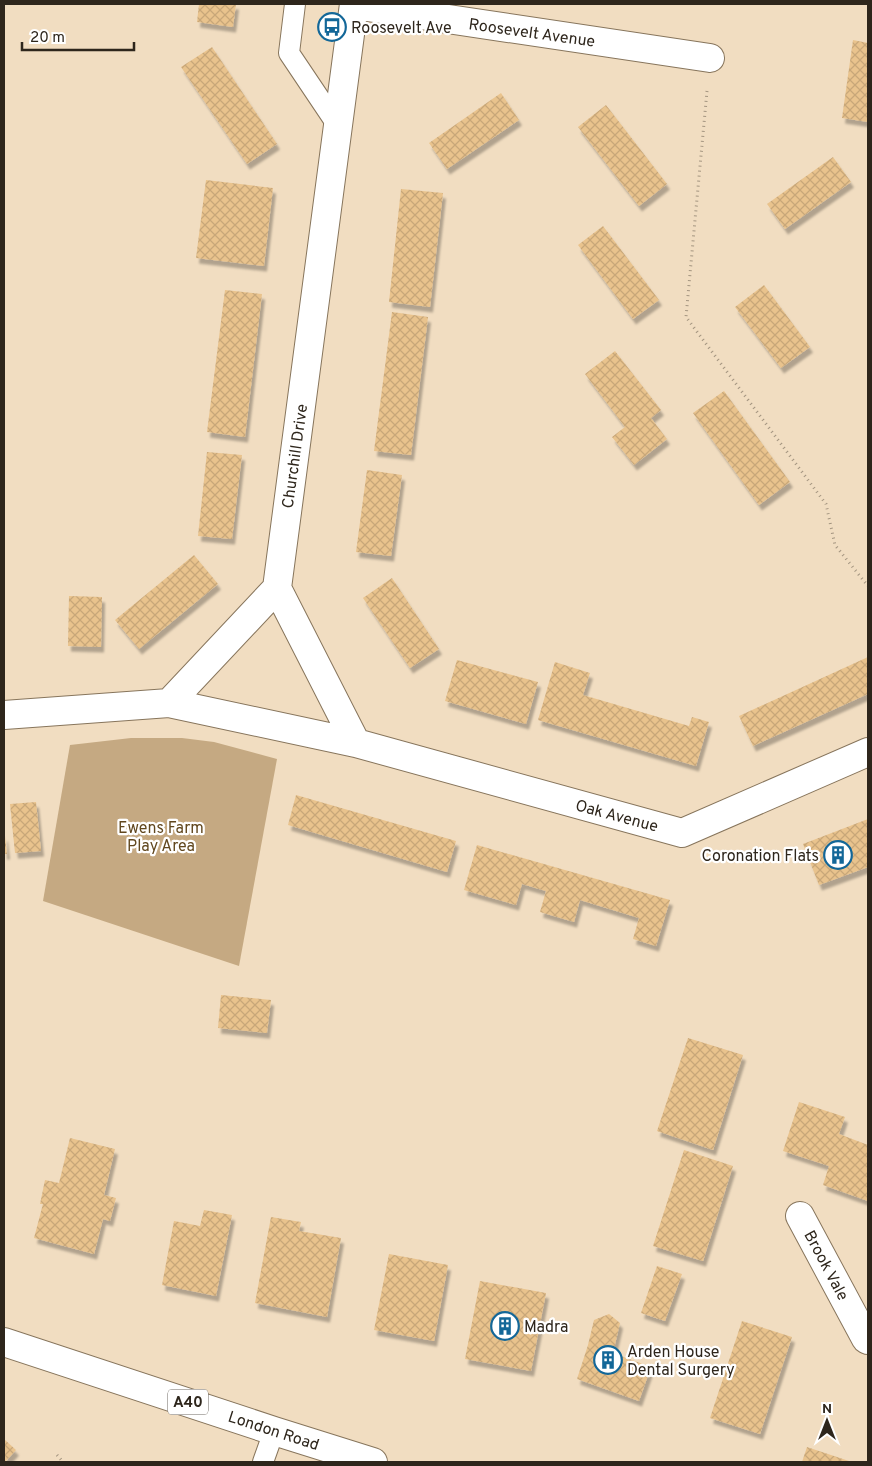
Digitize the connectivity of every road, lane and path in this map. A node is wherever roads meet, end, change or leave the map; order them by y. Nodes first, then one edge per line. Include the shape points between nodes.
1 (295, 4) edge
2 (354, 4) edge
3 (710, 58) joint
4 (338, 126) junction
5 (868, 586) edge
6 (277, 588) junction
7 (169, 703) junction
8 (4, 715) edge
9 (356, 743) junction
10 (868, 752) edge
11 (800, 1216) dead end
12 (868, 1340) edge
13 (4, 1342) edge
14 (274, 1431) junction
15 (57, 1455) dead end
16 (63, 1462) edge
17 (263, 1462) edge
18 (373, 1462) edge

1 - 4 lane via 289,53
2 - 3 main road, Roosevelt Avenue
2 - 4 main road, Churchill Drive
3 - 5 path via 686,317 826,504 835,545
4 - 6 main road, Churchill Drive
6 - 7 main road
6 - 9 main road
7 - 8 main road
7 - 9 main road, Oak Avenue
9 - 10 main road, Oak Avenue via 682,833
11 - 12 main road, Brook Vale
13 - 14 main road, London Road / A40
14 - 17 lane
14 - 18 main road, London Road / A40
15 - 16 path

